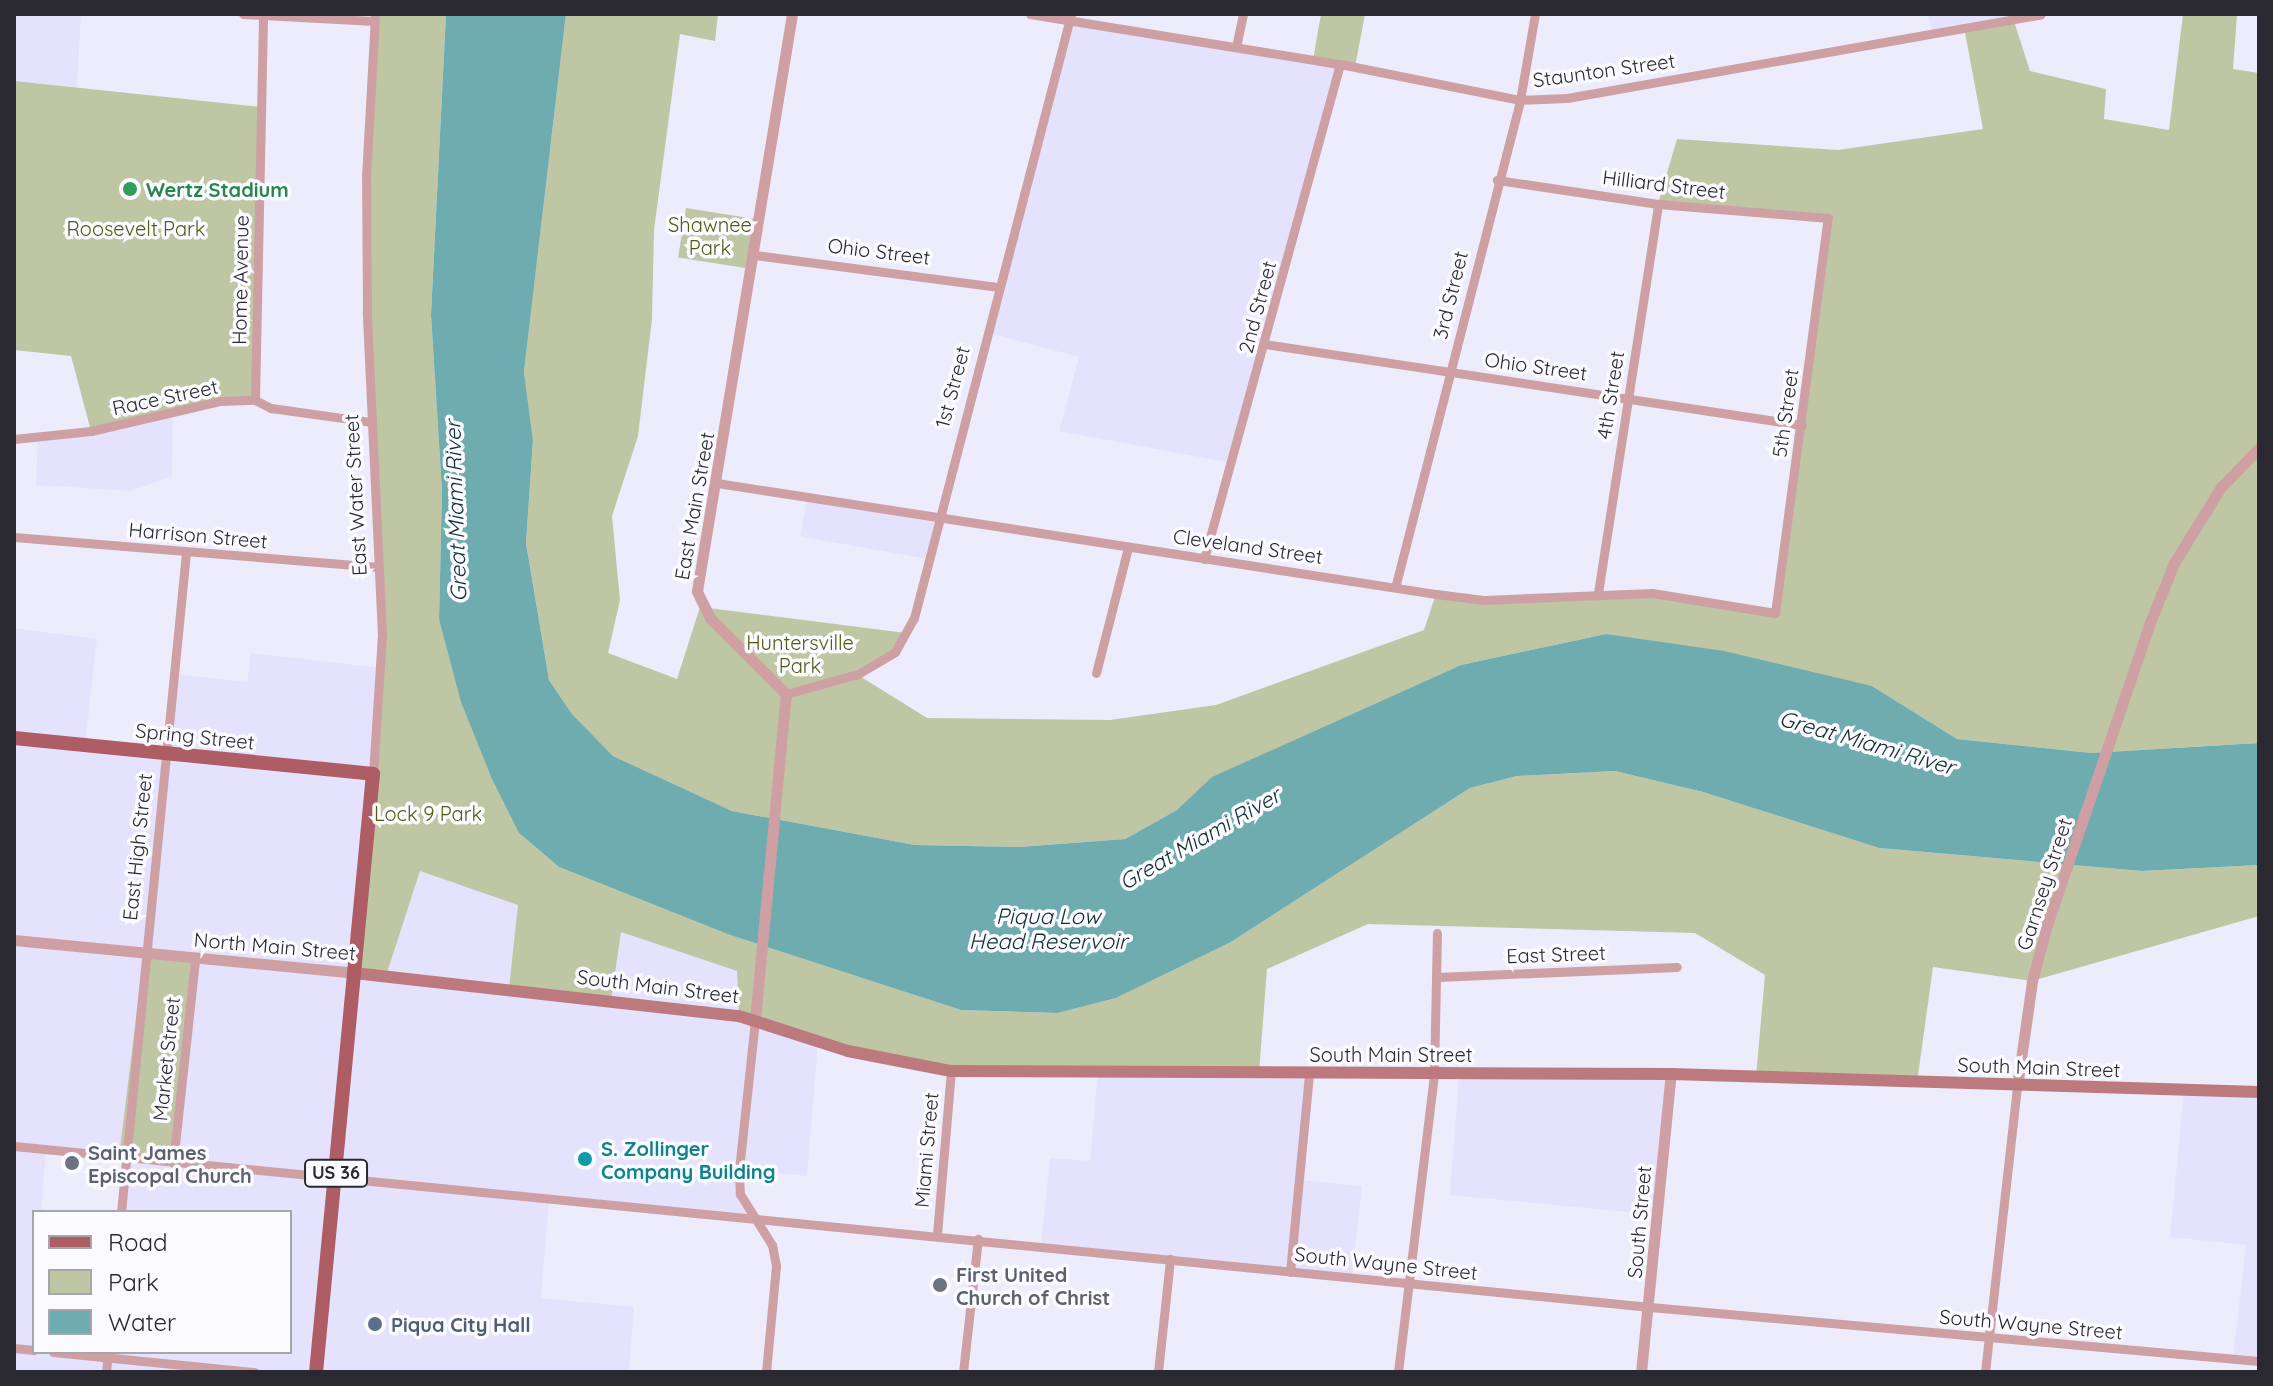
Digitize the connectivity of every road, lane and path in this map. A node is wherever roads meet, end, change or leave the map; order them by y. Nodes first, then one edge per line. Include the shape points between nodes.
1 (243, 14) edge
2 (792, 14) edge
3 (1030, 14) edge
4 (1243, 14) edge
5 (1535, 14) edge
6 (2041, 14) edge
7 (263, 16) junction
8 (302, 16) edge
9 (375, 18) edge
10 (1070, 18) edge
11 (1236, 47) junction
12 (1340, 64) junction
13 (1520, 100) junction
14 (1497, 180) junction
15 (1658, 204) junction
16 (1828, 218) joint
17 (755, 255) junction
18 (997, 287) junction
19 (1265, 344) junction
20 (1450, 371) junction
21 (1628, 398) junction
22 (255, 400) junction
23 (370, 422) junction
24 (1802, 425) junction
25 (14, 439) edge
26 (2259, 448) edge
27 (717, 483) junction
28 (935, 520) junction
29 (14, 537) edge
30 (1128, 547) junction
31 (186, 553) junction
32 (1204, 559) junction
33 (379, 567) junction
34 (1396, 584) junction
35 (1598, 593) junction
36 (1775, 613) joint
37 (1096, 673) dead end
38 (786, 694) junction
39 (14, 738) edge
40 (166, 754) junction
41 (373, 774) junction
42 (1437, 933) dead end
43 (14, 940) edge
44 (144, 953) junction
45 (195, 959) junction
46 (1677, 967) dead end
47 (354, 973) junction
48 (1437, 977) junction
49 (532, 991) joint
50 (755, 1020) junction
51 (951, 1071) junction
52 (1309, 1074) junction
53 (1434, 1074) junction
54 (1671, 1074) junction
55 (2017, 1087) junction
56 (2259, 1092) edge
57 (14, 1146) edge
58 (126, 1158) junction
59 (173, 1163) junction
60 (335, 1180) junction
61 (121, 1210) edge
62 (754, 1218) junction
63 (937, 1234) junction
64 (978, 1239) junction
65 (1170, 1259) junction
66 (1290, 1272) junction
67 (1407, 1284) junction
68 (1650, 1307) junction
69 (1988, 1340) junction
70 (108, 1355) edge
71 (2259, 1361) edge
72 (106, 1372) edge
73 (255, 1372) edge
74 (316, 1372) edge
75 (766, 1372) edge
76 (963, 1372) edge
77 (1158, 1372) edge
78 (1398, 1372) edge
79 (1641, 1372) edge
80 (1985, 1372) edge

1 - 7 street
2 - 17 street, East Main Street
3 - 10 street, Staunton Street
4 - 11 street
5 - 13 street, 3rd Street
6 - 13 street, Staunton Street via 1567,98
7 - 8 street
7 - 22 street, Home Avenue
8 - 9 street
9 - 23 street, East Water Street via 366,177
10 - 11 street, Staunton Street
10 - 18 street, 1st Street
11 - 12 street, Staunton Street
12 - 13 street, Staunton Street
12 - 19 street, 2nd Street
13 - 14 street, 3rd Street
14 - 15 street, Hilliard Street
14 - 20 street, 3rd Street
15 - 16 street, Hilliard Street
15 - 21 street, 4th Street
16 - 24 street, 5th Street
17 - 18 street, Ohio Street
17 - 27 street, East Main Street
18 - 28 street, 1st Street
19 - 20 street, Ohio Street
19 - 32 street, 2nd Street
20 - 21 street, Ohio Street
20 - 34 street, 3rd Street
21 - 24 street, Ohio Street
21 - 35 street, 4th Street
22 - 23 street, Race Street via 271,408
22 - 25 street, Race Street via 220,401 91,431
23 - 33 street, East Water Street
24 - 36 street, 5th Street
26 - 55 street, Garnsey Street via 2221,487 2174,563 2047,925 2032,981
27 - 28 street, Cleveland Street
27 - 38 street, East Main Street via 697,591 700,607
28 - 30 street, Cleveland Street
28 - 38 street, 1st Street via 914,618 895,652 858,674
29 - 31 street, Harrison Street
30 - 32 street, Cleveland Street
30 - 37 street
31 - 33 street, Harrison Street
31 - 40 street, East High Street
32 - 34 street, Cleveland Street
33 - 41 street, East Water Street via 382,635
34 - 35 street, Cleveland Street via 1484,600
35 - 36 street, Cleveland Street via 1708,599
38 - 50 street
39 - 40 main road, Spring Street
40 - 41 main road, Spring Street
40 - 44 street, East High Street
41 - 47 main road, East Water Street / US 36
42 - 48 street
43 - 44 street, North Main Street
44 - 45 street, North Main Street
44 - 58 street, East High Street
45 - 47 street, North Main Street
45 - 59 street, Market Street
46 - 48 street, East Street
47 - 49 main road, North Main Street
47 - 60 main road, US 36
48 - 53 street
49 - 50 main road, South Main Street
50 - 51 main road, South Main Street via 848,1051
50 - 62 street via 739,1170 740,1194
51 - 52 main road, South Main Street
51 - 63 street, Miami Street
52 - 53 main road, South Main Street
52 - 66 street
53 - 54 main road, South Main Street
53 - 67 street
54 - 55 main road, South Main Street
54 - 68 street, South Street
55 - 56 main road, South Main Street
55 - 69 street, Garnsey Street
57 - 58 street, South Wayne Street
58 - 59 street, South Wayne Street
58 - 61 street, East High Street
59 - 60 street, South Wayne Street
60 - 62 street, South Wayne Street
60 - 74 main road, US 36
62 - 63 street, South Wayne Street
62 - 75 street via 772,1245 776,1266
63 - 64 street, South Wayne Street
64 - 65 street, South Wayne Street
64 - 76 street
65 - 66 street, South Wayne Street
65 - 77 street
66 - 67 street, South Wayne Street
67 - 68 street, South Wayne Street
67 - 78 street
68 - 69 street, South Wayne Street
68 - 79 street, South Street
69 - 71 street, South Wayne Street
69 - 80 street, Garnsey Street
70 - 72 street
70 - 73 street

